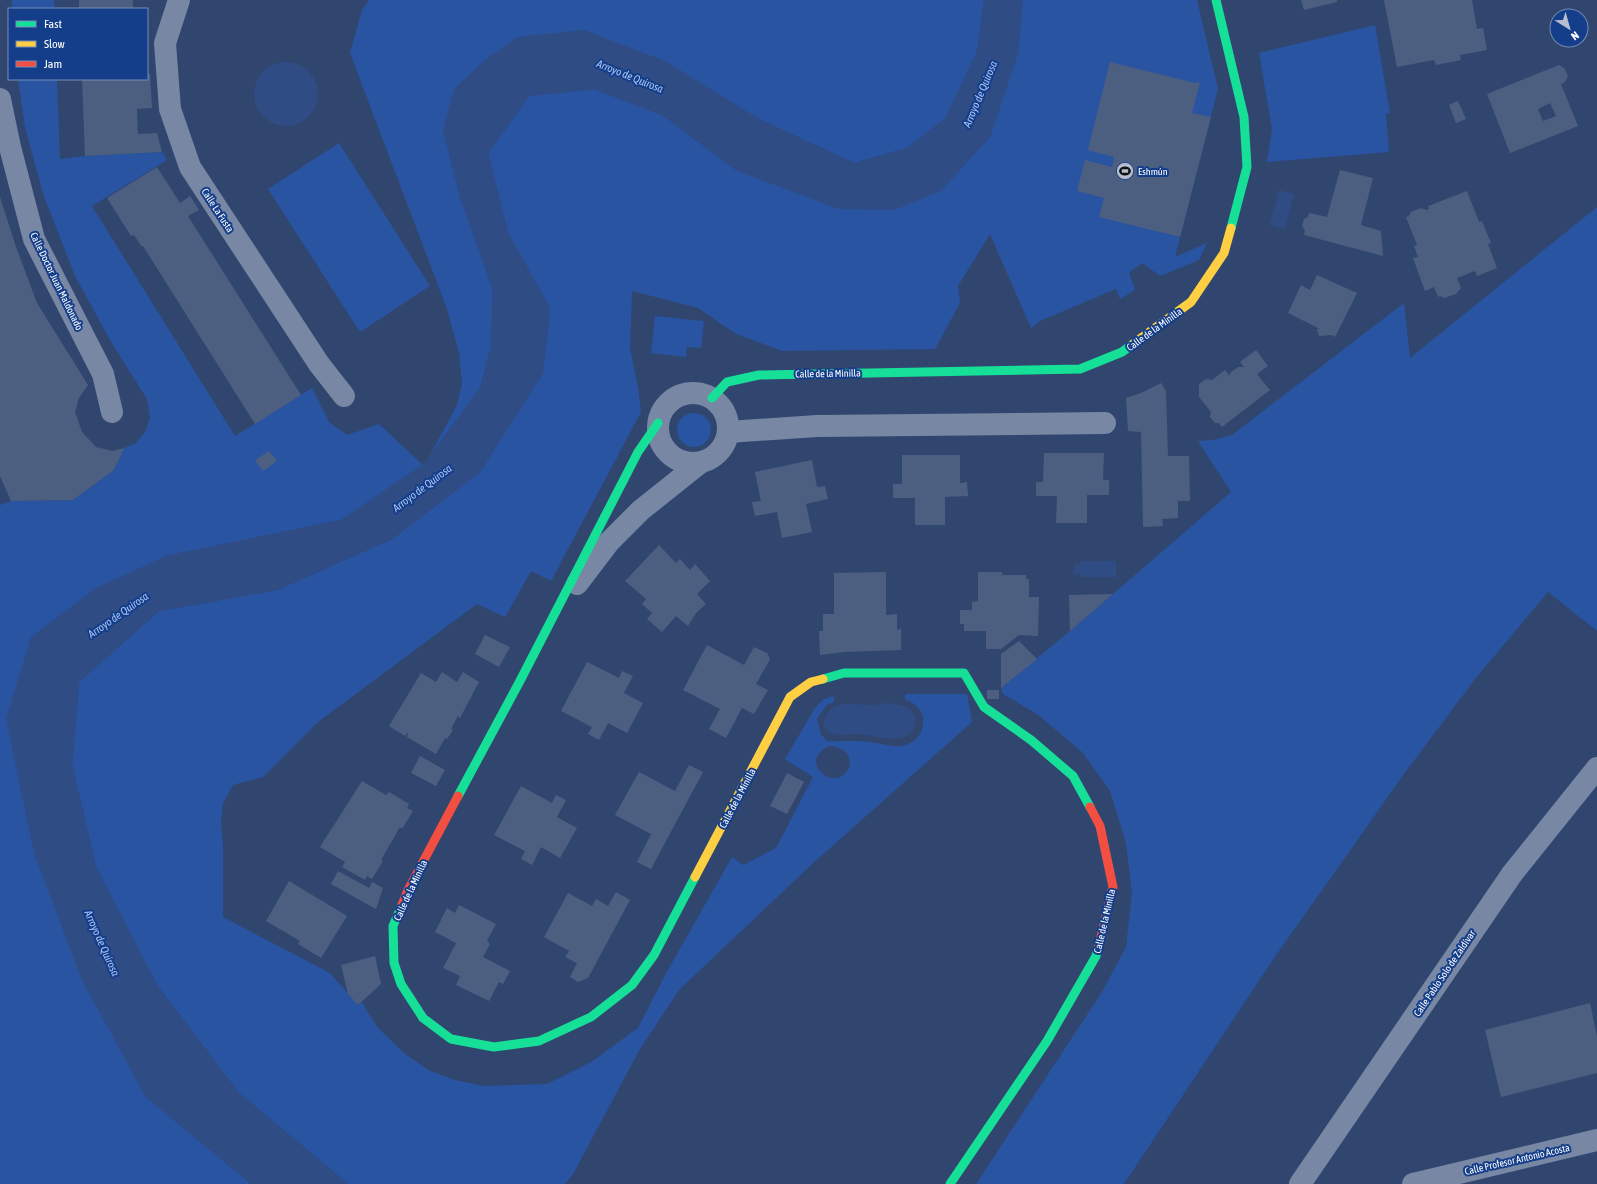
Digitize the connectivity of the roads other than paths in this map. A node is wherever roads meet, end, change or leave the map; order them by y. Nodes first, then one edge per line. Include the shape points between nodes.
1 (179, 0) edge
2 (1216, 0) edge
3 (0, 99) edge
4 (344, 396) dead end
5 (712, 398) junction
6 (112, 412) dead end
7 (658, 423) junction
8 (1105, 423) dead end
9 (728, 432) junction
10 (700, 463) junction
11 (558, 608) junction
12 (1597, 768) edge
13 (1597, 1140) edge
14 (950, 1184) edge
15 (1300, 1184) edge
16 (1413, 1184) edge

1 - 4 street, Calle La Fusta via 165,43 170,109 190,167 319,364
2 - 5 street, Calle de la Minilla via 1244,116 1247,167 1224,252 1191,302 1122,352 1080,369 759,375 727,382
3 - 6 street, Calle Doctor Juan Maldonado via 34,239 103,374
5 - 7 street via 701,393 678,396 668,402
5 - 9 street via 725,412
7 - 10 street via 658,434 668,454 683,462
7 - 11 street, Calle de la Minilla via 638,452
8 - 9 street via 818,426
9 - 10 street via 719,452
10 - 11 street, Calle de la Minilla via 641,510 609,542
11 - 14 street, Calle de la Minilla via 408,890 393,926 394,962 402,984 423,1018 451,1039 494,1047 539,1041 591,1017 632,985 654,955 790,697 811,682 844,673 964,673 984,707 1031,740 1073,776 1100,826 1113,887 1096,956 1047,1041
12 - 15 street, Calle Pablo Solo de Zaldívar via 1512,874
13 - 16 street, Calle Profesor Antonio Acosta

